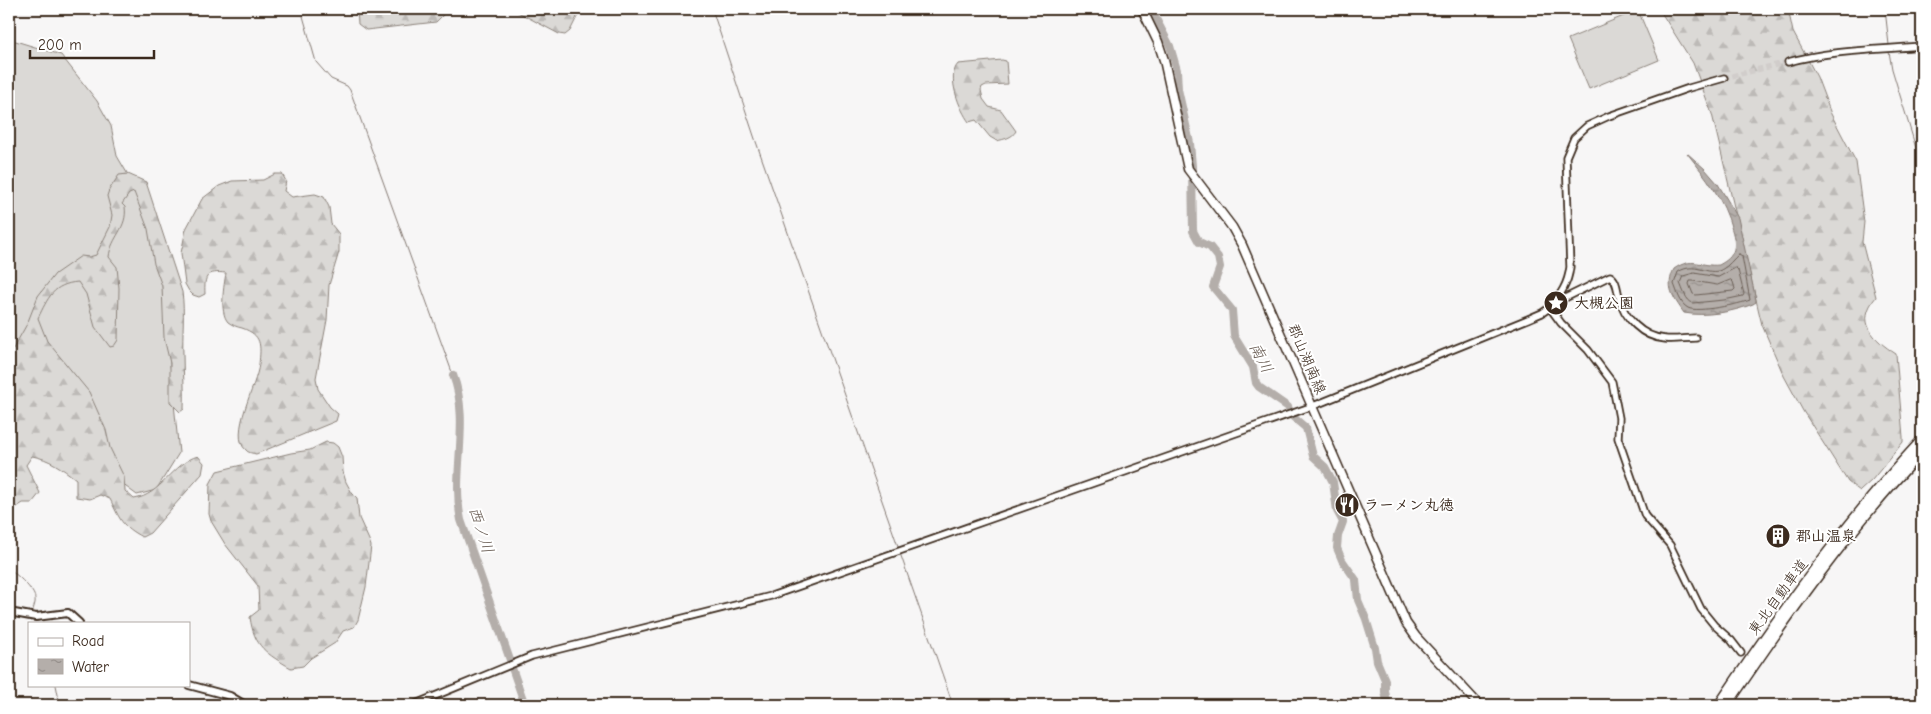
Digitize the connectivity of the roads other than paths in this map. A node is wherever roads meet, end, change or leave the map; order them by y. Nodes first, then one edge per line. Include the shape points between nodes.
1 (1142, 9) edge
2 (1922, 46) edge
3 (1788, 62) tunnel mouth
4 (1724, 78) tunnel mouth
5 (1550, 308) junction
6 (1696, 338) dead end
7 (1313, 406) junction
8 (1922, 440) edge
9 (1922, 450) edge
10 (9, 612) edge
11 (78, 622) edge
12 (1741, 654) dead end
13 (190, 685) edge
14 (245, 705) edge
15 (413, 705) edge
16 (1479, 705) edge
17 (1719, 705) edge
18 (1727, 705) edge

1 - 7 main road, 郡山湖南線 via 1164,60 1188,169 1232,226
2 - 3 street via 1814,55
4 - 5 street via 1609,116 1587,126 1574,138 1566,157 1570,267 1563,292
5 - 6 street via 1610,276 1615,280 1625,314 1641,329 1665,339
5 - 7 street
5 - 12 street via 1612,382 1619,418 1618,438 1644,516 1670,545 1701,609
7 - 15 street via 771,596 532,656
7 - 16 main road, 郡山湖南線 via 1406,622
8 - 17 highway, 東北自動車道 via 1818,565
9 - 18 highway, 東北自動車道 via 1823,570
10 - 11 main road via 36,617 68,613
13 - 14 main road via 230,696

